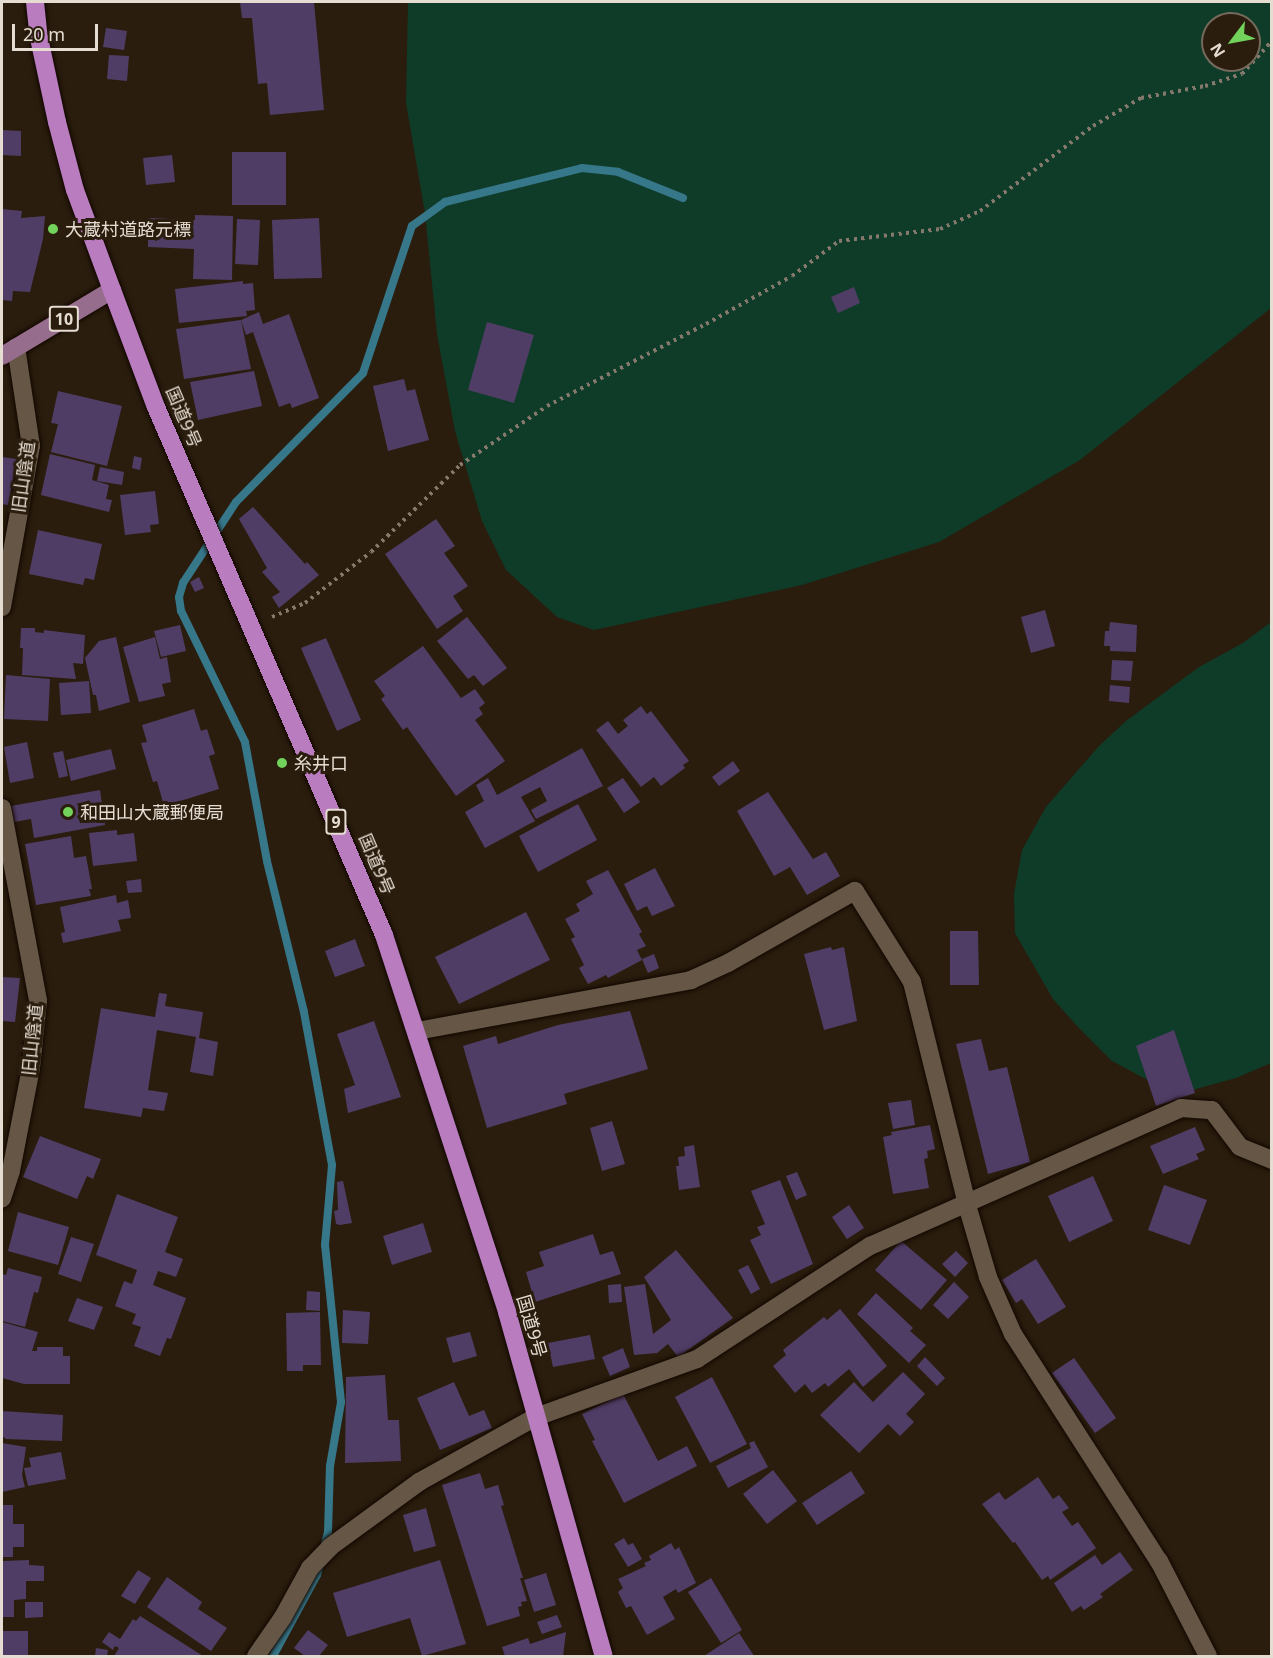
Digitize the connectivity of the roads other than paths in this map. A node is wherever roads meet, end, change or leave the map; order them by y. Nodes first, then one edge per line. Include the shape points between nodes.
1 (35, 2) edge
2 (112, 290) junction
3 (9, 352) edge
4 (2, 607) edge
5 (2, 808) edge
6 (417, 1031) junction
7 (1272, 1160) edge
8 (2, 1199) edge
9 (967, 1205) junction
10 (536, 1417) junction
11 (256, 1656) edge
12 (604, 1656) edge
13 (1208, 1656) edge

1 - 2 highway, 国道9号 / 9 via 39,38 75,190
2 - 3 main road, 10
2 - 6 highway, 国道9号 / 9 via 156,407 384,935
3 - 4 street, 旧山陰道 via 31,447
5 - 8 street, 旧山陰道 via 38,1001 31,1068
6 - 9 street via 691,980 855,891 912,982
6 - 10 highway, 国道9号 / 9 via 504,1301
7 - 9 street via 1240,1147 1212,1110 1181,1108
9 - 10 street via 870,1246 697,1359
9 - 13 street via 988,1277 1013,1334 1160,1561
10 - 11 street via 419,1482 330,1547 310,1568
10 - 12 highway, 国道9号 / 9

